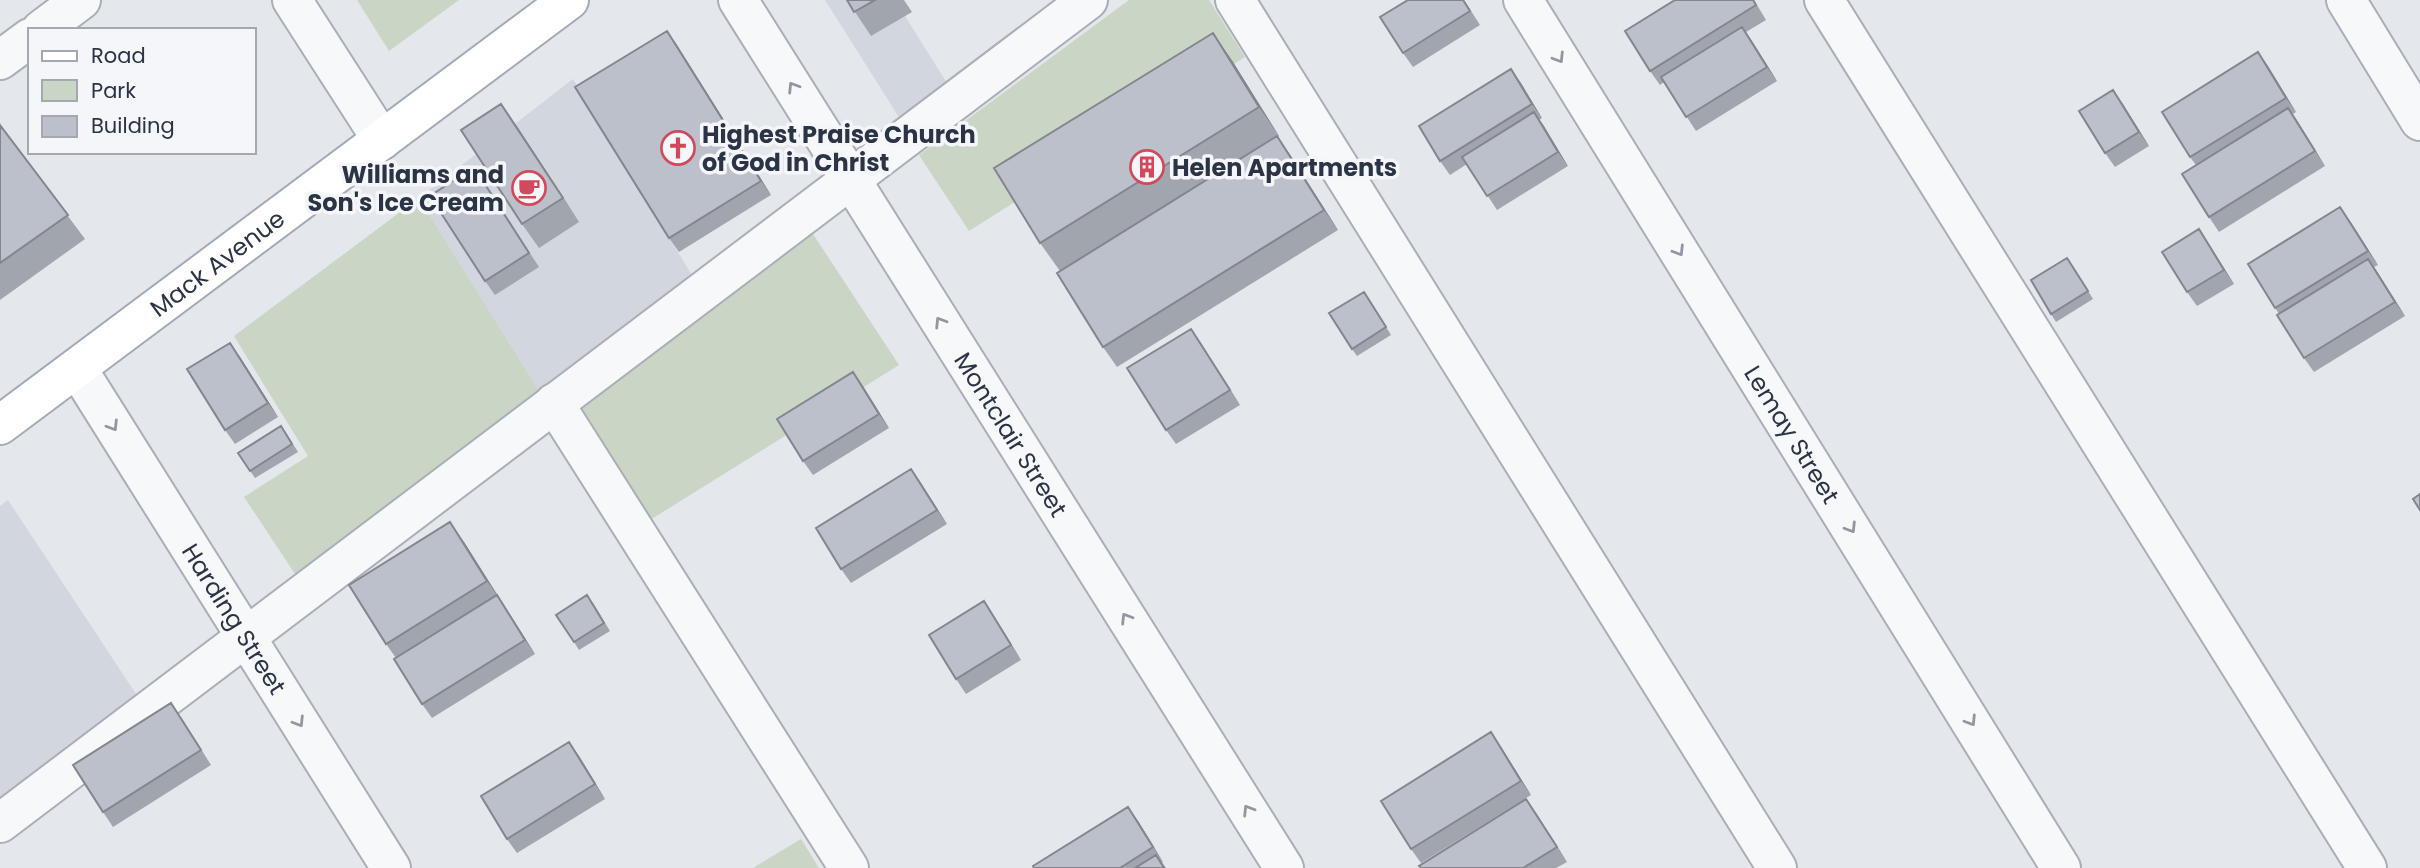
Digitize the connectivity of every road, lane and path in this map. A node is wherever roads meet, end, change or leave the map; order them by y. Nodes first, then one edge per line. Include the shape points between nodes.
1 (81, 0) edge
2 (292, 0) edge
3 (569, 0) edge
4 (738, 0) edge
5 (1088, 0) edge
6 (1235, 0) edge
7 (1523, 0) edge
8 (1824, 0) edge
9 (2346, 0) edge
10 (44, 28) edge
11 (2420, 121) edge
12 (382, 140) junction
13 (850, 178) junction
14 (77, 368) junction
15 (554, 403) junction
16 (0, 425) edge
17 (246, 637) junction
18 (0, 823) edge
19 (391, 868) edge
20 (849, 868) edge
21 (1284, 868) edge
22 (1777, 868) edge
23 (2062, 868) edge
24 (2367, 868) edge

1 - 10 street
2 - 12 street
3 - 12 main road, Mack Avenue
13 -> 4 street, Montclair Street
5 - 13 street
6 - 22 street
7 -> 23 street, Lemay Street
8 - 24 street
9 - 11 street
12 - 14 main road, Mack Avenue
13 - 15 street
21 -> 13 street, Montclair Street
14 - 16 main road, Mack Avenue
14 -> 17 street, Harding Street
15 - 17 street
15 - 20 street
17 - 18 street
17 -> 19 street, Harding Street

